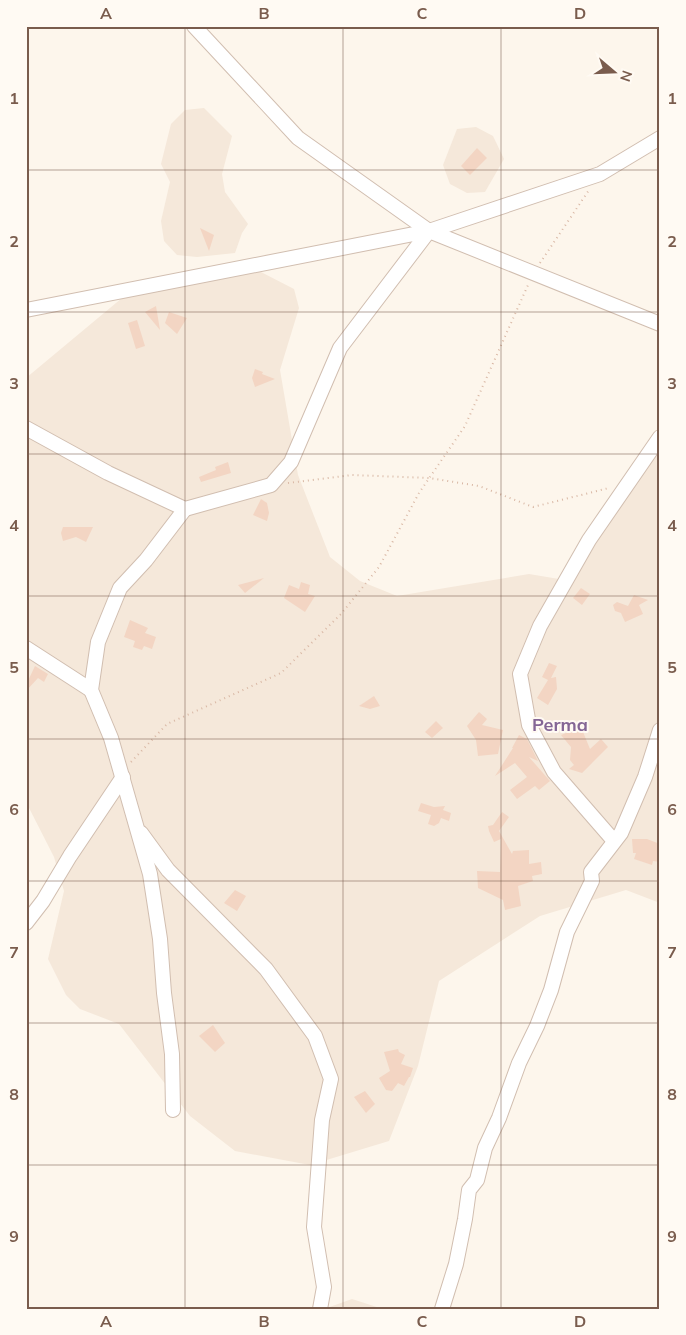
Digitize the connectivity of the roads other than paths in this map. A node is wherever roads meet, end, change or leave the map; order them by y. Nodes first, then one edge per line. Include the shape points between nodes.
1 (194, 26) edge
2 (660, 138) edge
3 (428, 232) junction
4 (26, 310) edge
5 (660, 324) edge
6 (26, 428) edge
7 (660, 437) edge
8 (185, 509) junction
9 (26, 648) edge
10 (91, 690) junction
11 (660, 730) edge
12 (123, 777) junction
13 (137, 827) junction
14 (614, 841) junction
15 (26, 923) edge
16 (173, 1110) dead end
17 (320, 1309) edge
18 (442, 1309) edge

1 - 3 street via 298,138
2 - 3 street via 600,174
3 - 4 street
3 - 5 street
3 - 8 street via 340,348 291,462 271,485
6 - 8 street via 108,473
7 - 14 street via 589,540 540,626 520,674 530,725 554,772
8 - 10 street via 120,588 98,642
9 - 10 street
10 - 12 street
11 - 14 street via 645,777
12 - 13 street
12 - 15 street
13 - 16 street via 150,874 160,938 172,1054
13 - 17 street via 168,870 266,969 315,1036 331,1079 322,1120 314,1227 324,1287
14 - 18 street via 590,872 592,881 567,932 552,990 485,1148 477,1180 469,1190 456,1264

